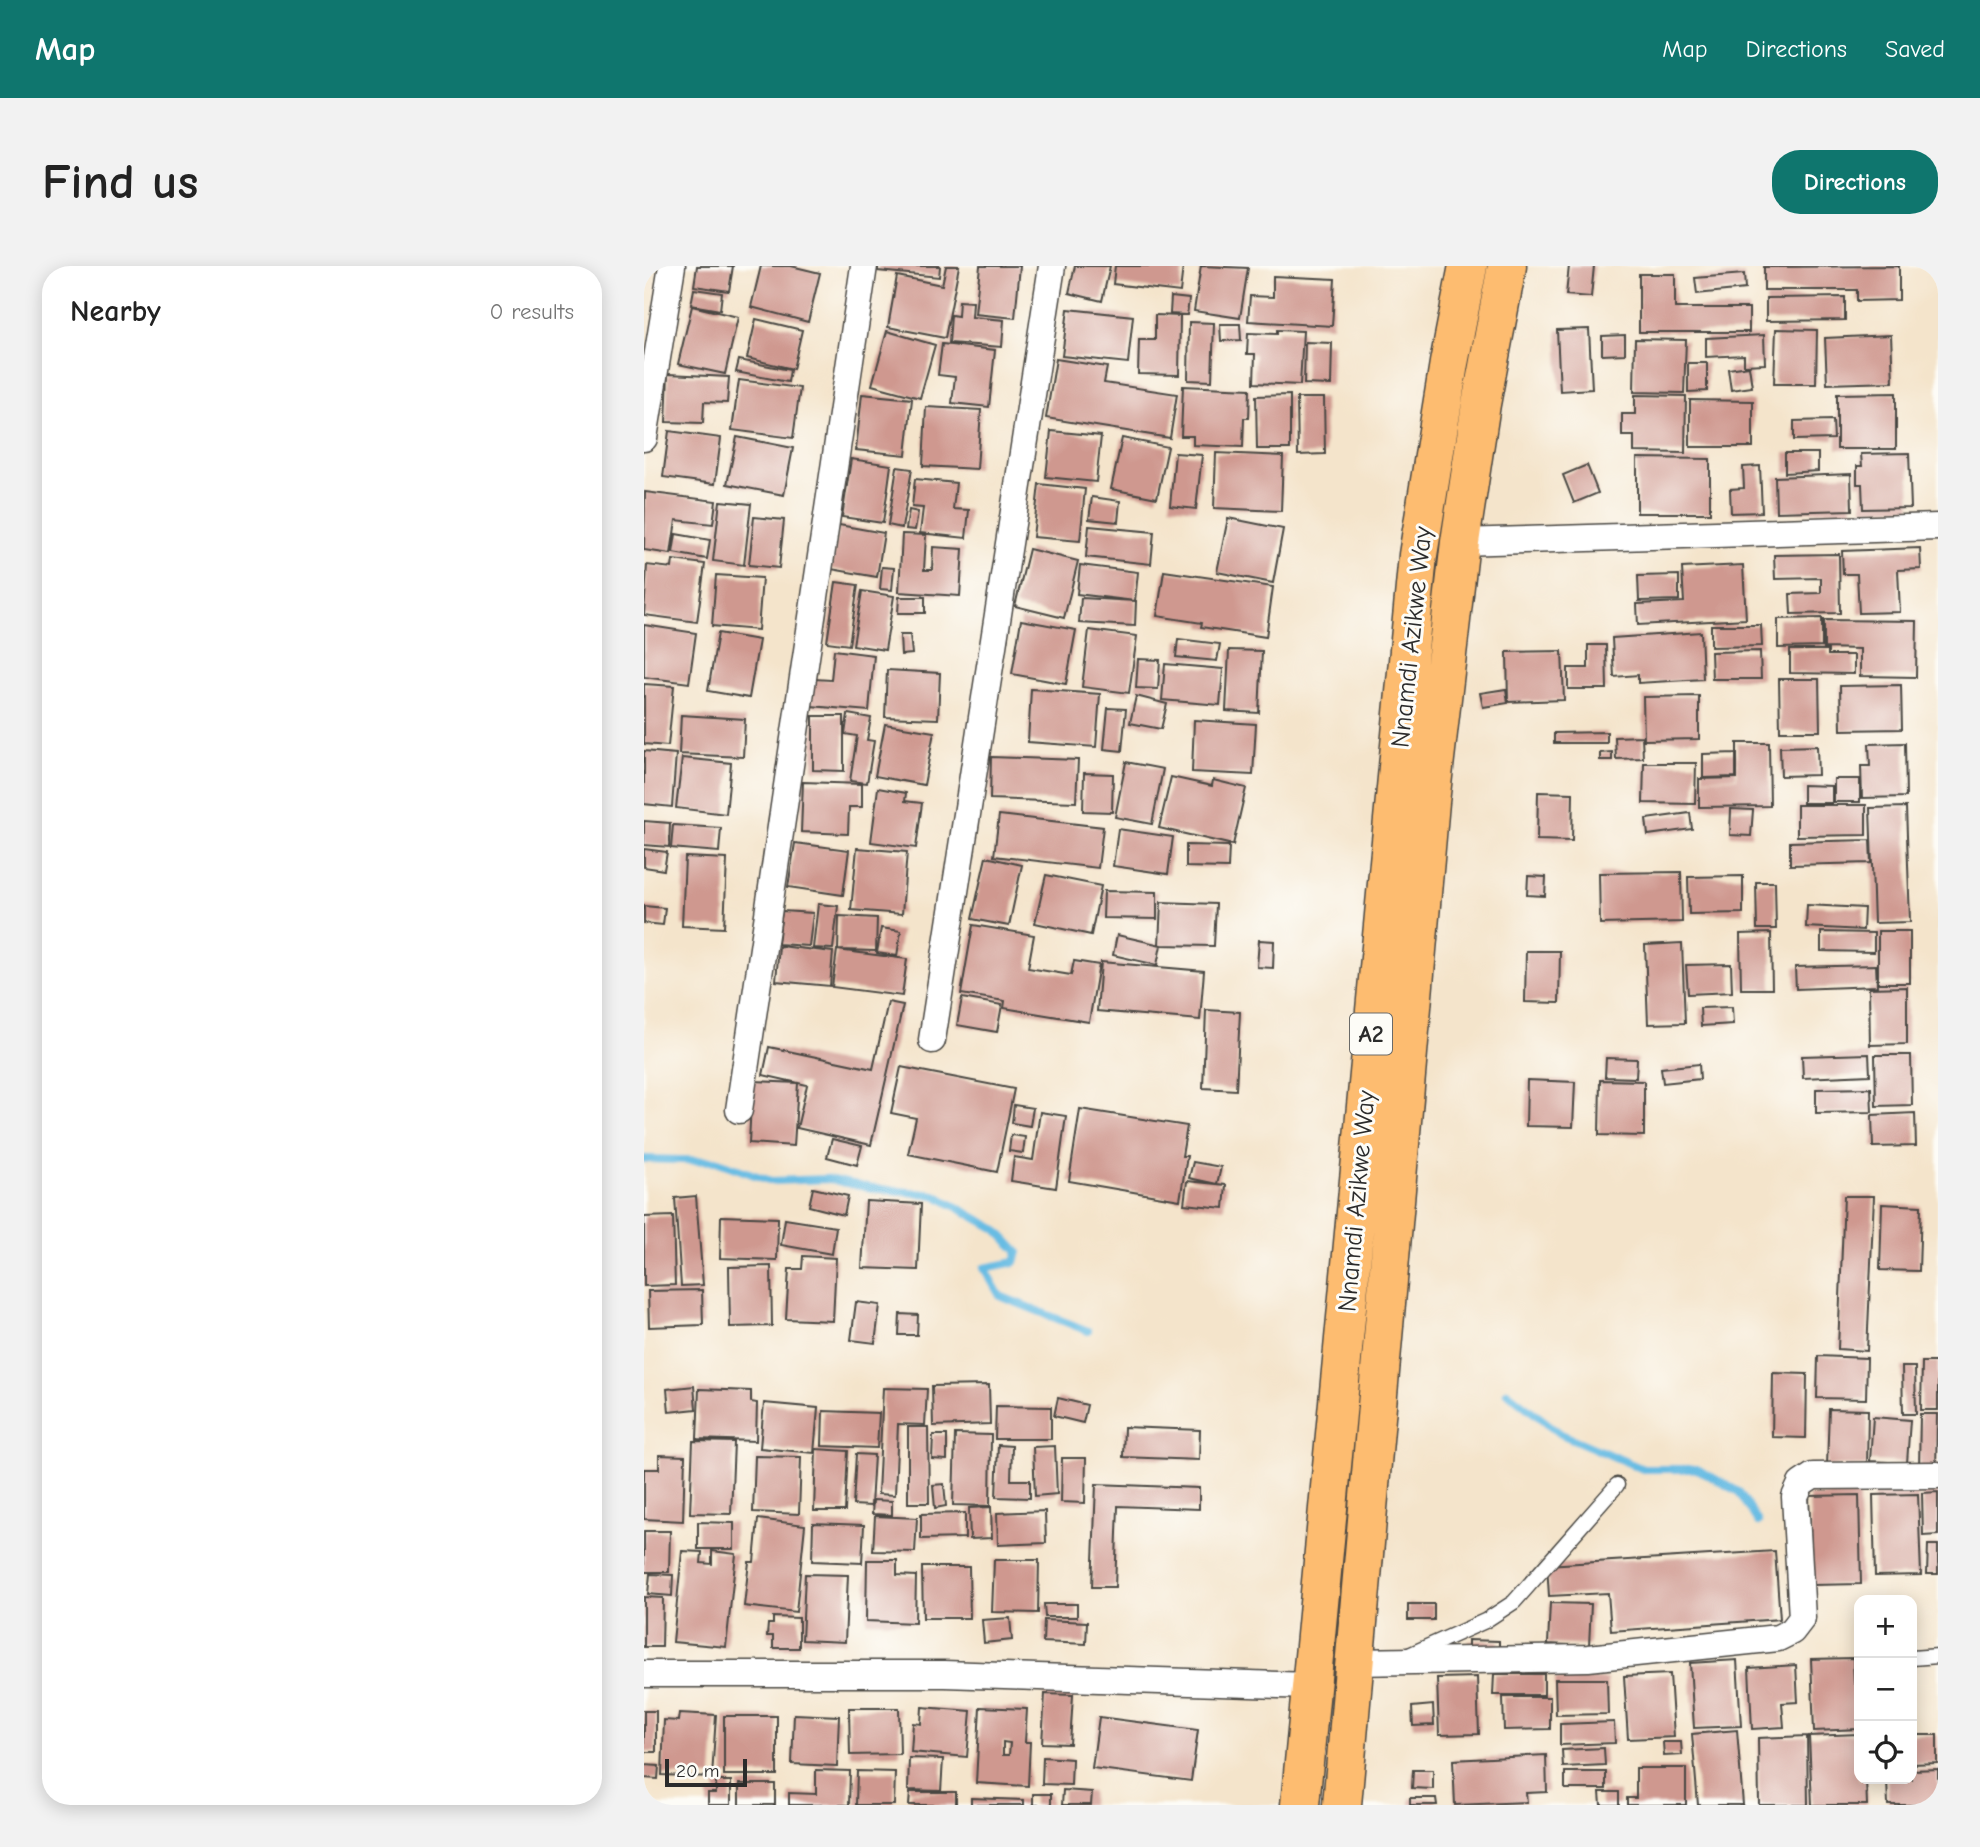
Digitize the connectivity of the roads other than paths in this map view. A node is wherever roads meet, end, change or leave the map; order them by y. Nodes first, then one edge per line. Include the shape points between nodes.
1 (672, 266) edge
2 (864, 266) edge
3 (1052, 266) edge
4 (1468, 266) edge
5 (1507, 266) edge
6 (644, 438) edge
7 (1938, 527) edge
8 (1460, 541) junction
9 (932, 1040) dead end
10 (739, 1110) dead end
11 (1938, 1475) edge
12 (1617, 1485) dead end
13 (1938, 1656) edge
14 (1917, 1658) edge
15 (1354, 1662) junction
16 (1392, 1662) junction
17 (644, 1674) edge
18 (1311, 1686) junction
19 (1300, 1805) edge
20 (1342, 1805) edge

1 - 6 street
2 - 10 street
3 - 9 street
4 - 18 highway, Nnamdi Azikwe Way / A2 via 1418,555
5 - 8 highway, Nnamdi Azikwe Way / A2
7 - 8 street
8 - 15 highway, Nnamdi Azikwe Way / A2 via 1430,803
11 - 16 street via 1813,1476 1801,1484 1795,1497 1802,1618 1792,1631 1778,1638 1588,1658
12 - 16 lane via 1514,1602 1485,1621
13 - 14 lane
15 - 16 street
15 - 20 highway, Nnamdi Azikwe Way / A2
17 - 18 street via 944,1674
18 - 19 highway, Nnamdi Azikwe Way / A2

